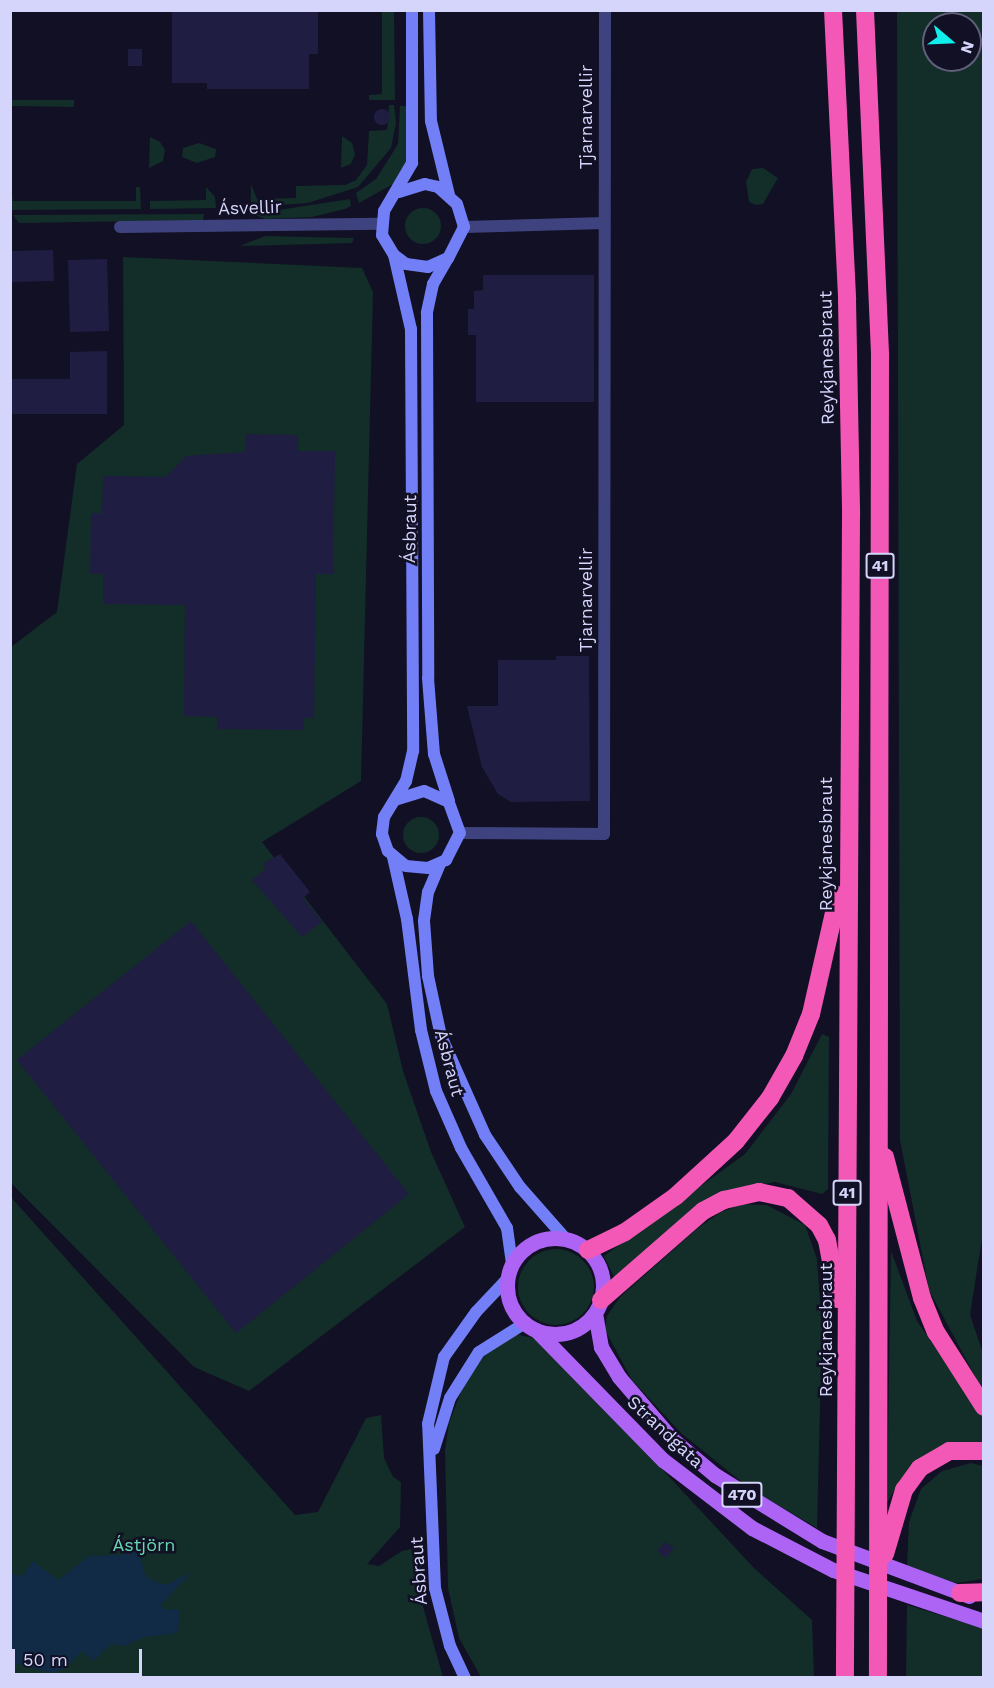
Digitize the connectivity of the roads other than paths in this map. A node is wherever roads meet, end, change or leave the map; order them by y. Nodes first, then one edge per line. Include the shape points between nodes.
1 (412, 10) edge
2 (429, 10) edge
3 (604, 10) edge
4 (833, 10) edge
5 (865, 10) edge
6 (399, 192) junction
7 (449, 195) junction
8 (604, 223) junction
9 (381, 224) junction
10 (120, 227) dead end
11 (464, 227) junction
12 (394, 255) junction
13 (448, 258) junction
14 (397, 799) junction
15 (449, 802) junction
16 (460, 833) junction
17 (846, 852) junction
18 (393, 857) junction
19 (440, 864) junction
20 (877, 1121) junction
21 (565, 1239) junction
22 (588, 1250) junction
23 (510, 1271) junction
24 (598, 1307) junction
25 (530, 1326) junction
26 (847, 1353) junction
27 (984, 1407) edge
28 (984, 1452) edge
29 (431, 1460) junction
30 (882, 1547) junction
31 (960, 1593) junction
32 (984, 1593) edge
33 (984, 1600) edge
34 (984, 1621) edge
35 (465, 1677) edge
36 (845, 1677) edge
37 (878, 1677) edge

1 - 6 street via 412,163
2 - 7 street via 431,121
3 - 8 street, Tjarnarvellir
4 - 17 highway, Reykjanesbraut / 41 via 847,300 851,515
5 - 20 highway, 41 via 880,355 883,713
6 - 7 street via 425,184
6 - 9 street via 390,200
7 - 11 street
8 - 11 street
8 - 16 street, Tjarnarvellir via 604,834
9 - 10 street, Ásvellir
9 - 12 street
11 - 13 street
12 - 13 street via 420,267
12 - 14 street, Ásbraut via 411,329 412,403 413,751
13 - 15 street, Ásbraut via 433,284 427,313 428,678 434,754
14 - 15 street via 424,791
14 - 18 street via 382,825 384,842
15 - 16 street
16 - 19 street via 451,855
17 - 22 highway via 811,1014 794,1056 770,1098 736,1141 676,1196 625,1232
17 - 26 highway, Reykjanesbraut / 41
18 - 19 street via 418,869
18 - 23 street, Ásbraut via 436,1091 461,1148 507,1228
19 - 21 street, Ásbraut via 428,892 424,921 428,976 445,1047 485,1135 520,1187
20 - 27 highway via 899,1222 922,1298 936,1332
20 - 30 highway, 41
21 - 22 main road
21 - 23 main road via 541,1240
22 - 24 main road, 470 via 601,1271
23 - 25 main road, 470 via 510,1303
23 - 29 street, Ásbraut via 444,1357 428,1424
24 - 25 main road via 575,1330
24 - 26 highway via 703,1211 742,1194 774,1193 811,1215 826,1240
24 - 31 main road, Strandgata / 470 via 601,1347 619,1377 665,1431 708,1470 797,1529
25 - 29 street, Ásbraut via 479,1352 450,1398
25 - 34 main road, Strandgata / 470 via 663,1460 752,1528 833,1570
26 - 36 highway, Reykjanesbraut / 41
28 - 30 highway via 949,1451 920,1468 904,1490
29 - 35 street, Ásbraut via 441,1620
30 - 37 highway
31 - 32 highway
31 - 33 main road, Strandgata / 470

